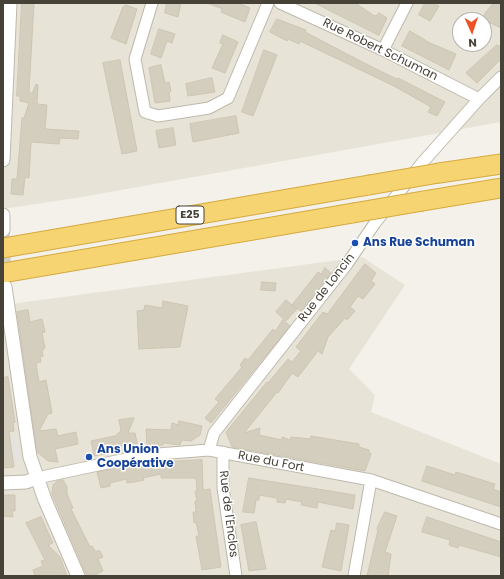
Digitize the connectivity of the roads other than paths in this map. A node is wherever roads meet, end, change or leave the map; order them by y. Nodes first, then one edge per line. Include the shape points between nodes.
1 (10, 3) edge
2 (152, 3) edge
3 (268, 3) edge
4 (280, 3) edge
5 (407, 3) edge
6 (383, 50) junction
7 (501, 77) edge
8 (479, 99) junction
9 (4, 137) edge
10 (3, 160) edge
11 (501, 164) edge
12 (501, 188) edge
13 (3, 215) edge
14 (3, 230) edge
15 (3, 248) edge
16 (4, 280) edge
17 (209, 450) junction
18 (223, 452) junction
19 (37, 478) junction
20 (372, 480) junction
21 (3, 483) edge
22 (501, 524) edge
23 (78, 576) edge
24 (236, 576) edge
25 (354, 576) edge

1 - 9 street
2 - 3 street via 135,59 145,112 158,116 209,108 228,98
4 - 6 street, Rue Robert Schuman
5 - 6 street
6 - 8 street, Rue Robert Schuman
7 - 8 street, Rue de Loncin
8 - 17 street, Rue de Loncin via 417,169 347,264 226,416 214,433
9 - 10 street
11 - 15 highway, E25, bridge
12 - 16 highway, E25, bridge via 352,213
13 - 14 street
16 - 19 street via 30,457
17 - 18 street, Rue du Fort
17 - 19 street, Rue du Fort via 145,455
18 - 20 street, Rue du Fort
18 - 24 street, Rue de l'Enclos via 223,488
19 - 21 street via 26,482
19 - 23 street
20 - 22 street, Rue du Fort
20 - 25 street

